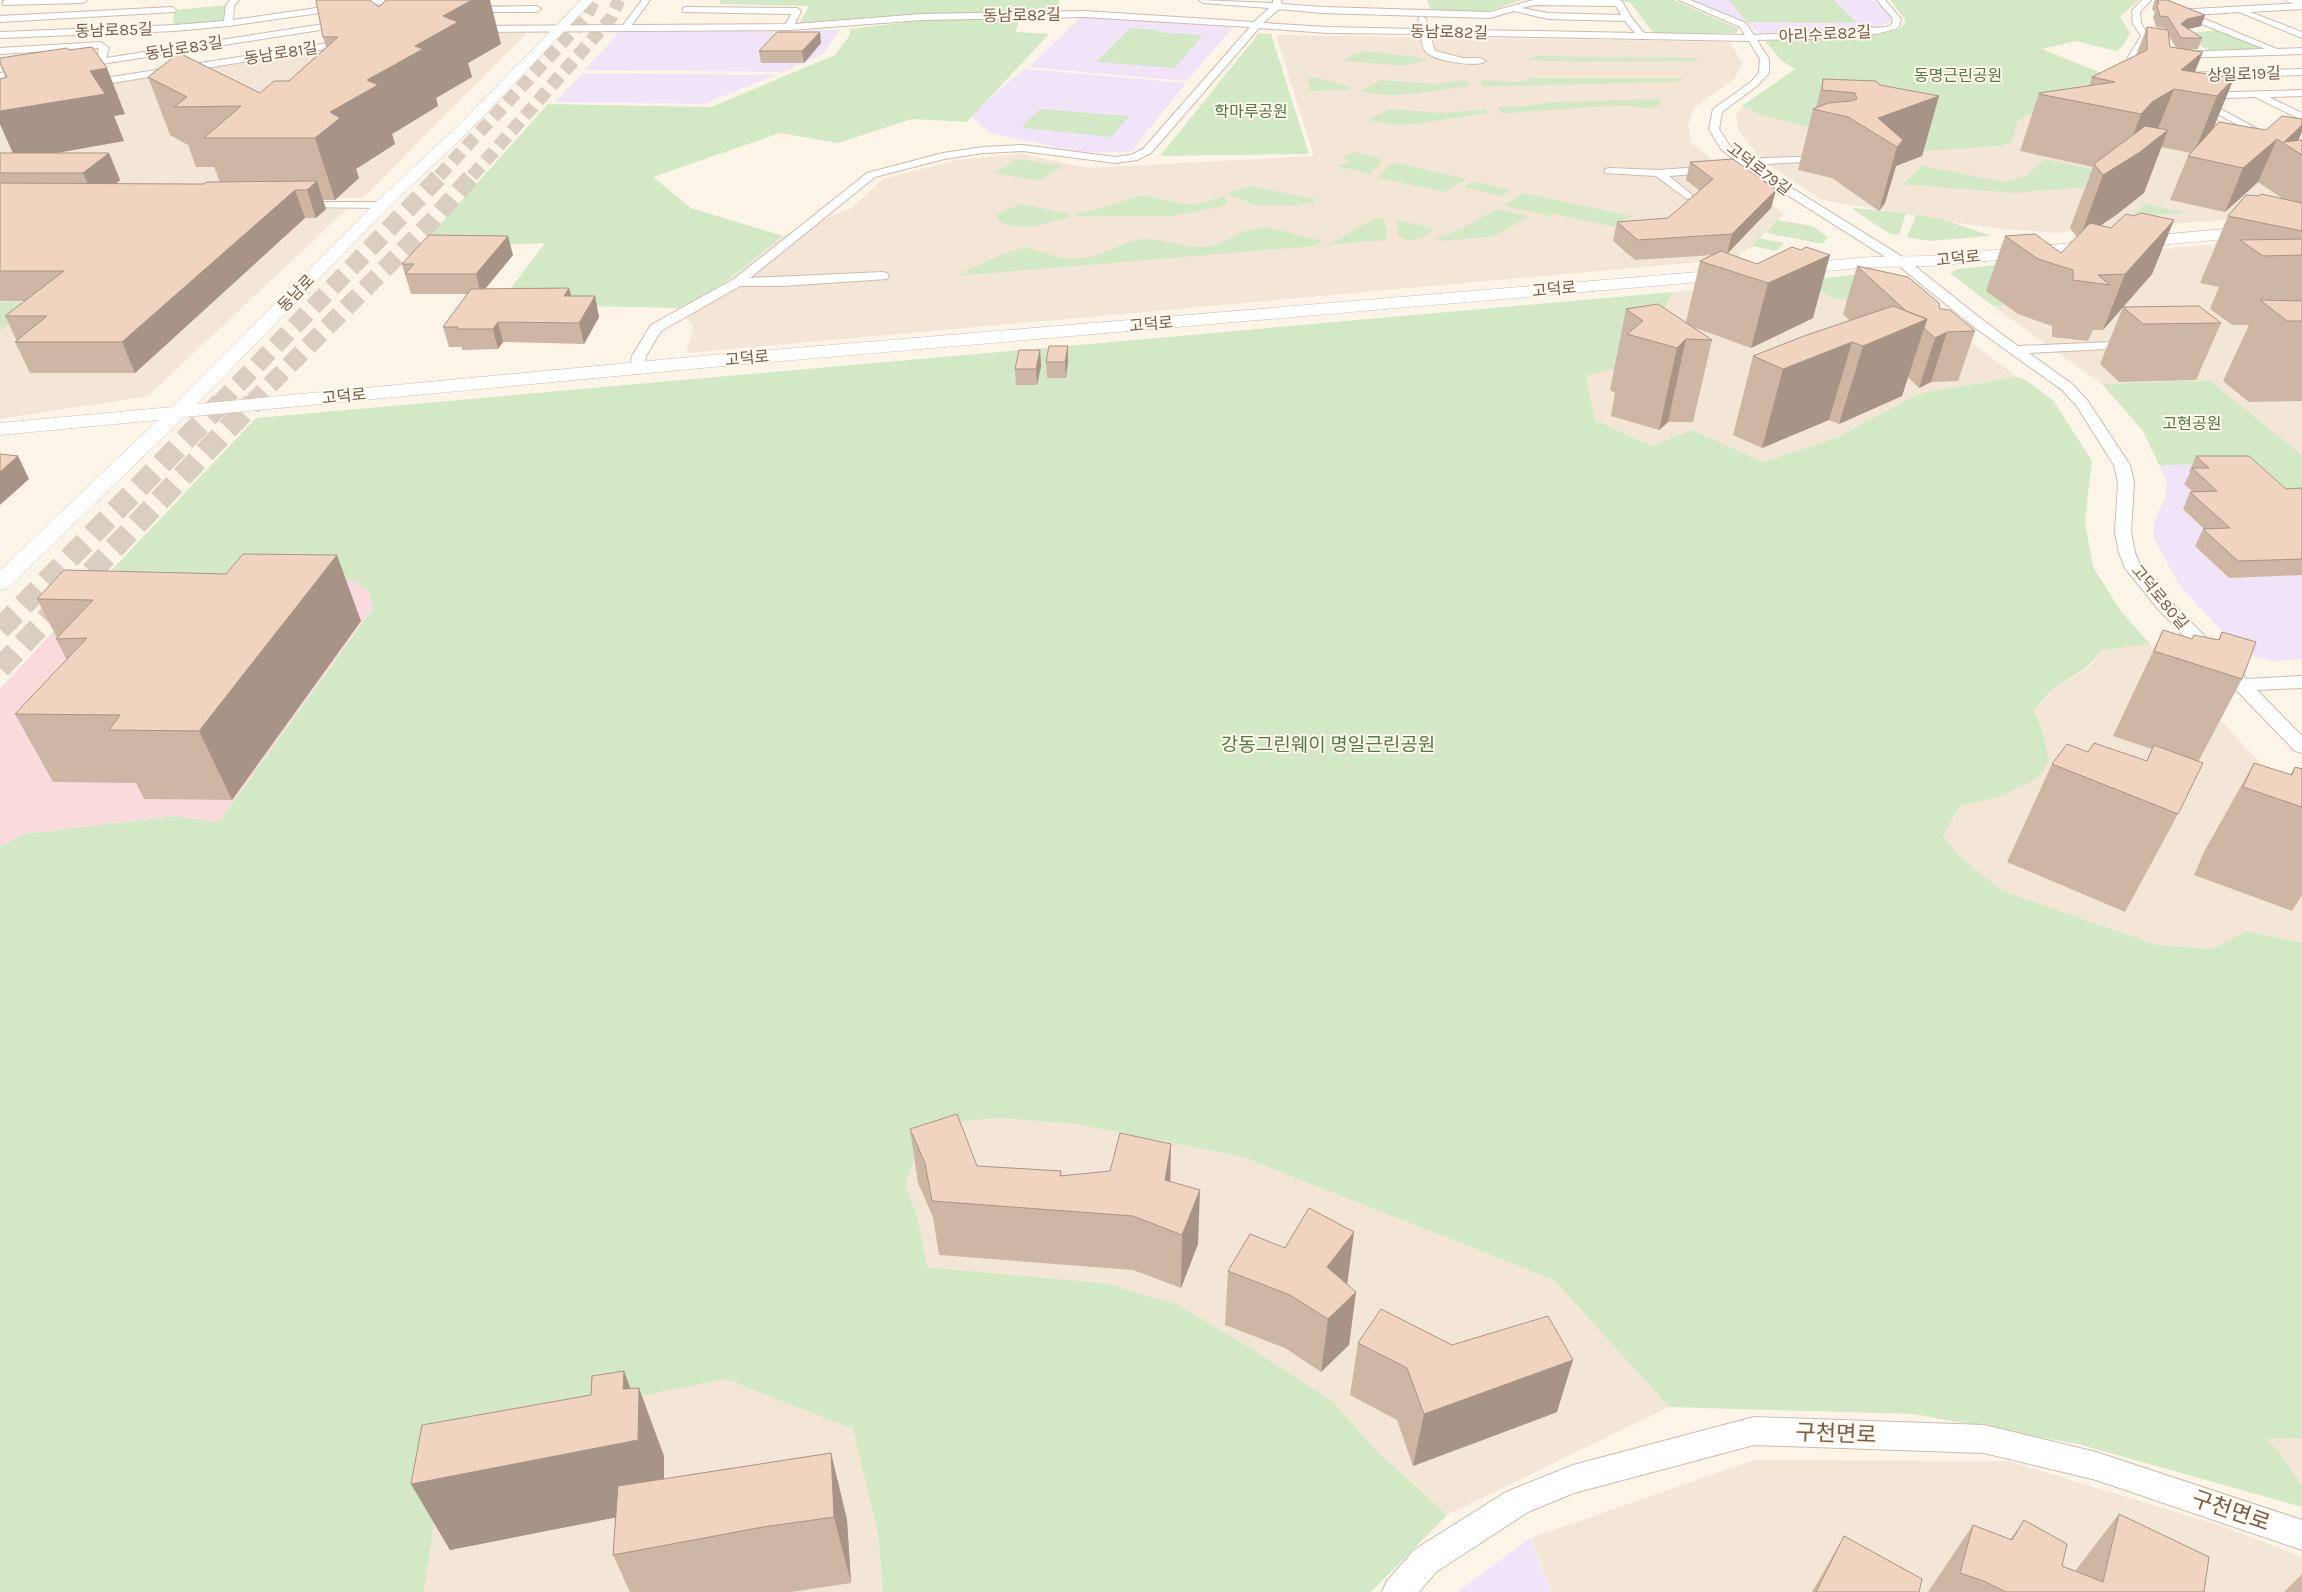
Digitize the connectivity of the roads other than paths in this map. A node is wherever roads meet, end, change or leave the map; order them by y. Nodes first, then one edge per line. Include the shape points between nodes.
1 (83, 0) edge
2 (235, 0) edge
3 (389, 0) edge
4 (588, 0) edge
5 (646, 0) edge
6 (693, 0) edge
7 (1203, 0) edge
8 (1320, 0) edge
9 (1366, 0) edge
10 (1418, 0) edge
11 (1683, 0) edge
12 (1881, 0) edge
13 (2213, 0) edge
14 (2290, 0) edge
15 (1221, 1) edge
16 (346, 3) edge
17 (1278, 3) edge
18 (2156, 3) edge
19 (5, 5) edge
20 (2302, 5) edge
21 (1511, 9) junction
22 (457, 10) edge
23 (686, 10) junction
24 (1323, 10) junction
25 (2239, 10) junction
26 (1370, 11) junction
27 (1421, 13) junction
28 (2184, 14) junction
29 (1627, 18) junction
30 (0, 19) edge
31 (228, 24) junction
32 (1255, 26) junction
33 (563, 27) junction
34 (789, 27) junction
35 (175, 28) junction
36 (517, 28) junction
37 (625, 28) junction
38 (674, 28) junction
39 (462, 29) dead end
40 (2222, 29) junction
41 (2205, 31) edge
42 (1426, 32) junction
43 (0, 35) edge
44 (2302, 35) edge
45 (1642, 36) junction
46 (1751, 38) junction
47 (364, 40) edge
48 (2200, 46) edge
49 (190, 48) junction
50 (0, 51) edge
51 (1456, 51) dead end
52 (2302, 51) edge
53 (2279, 52) junction
54 (1432, 53) junction
55 (2162, 54) edge
56 (2215, 54) junction
57 (100, 61) junction
58 (1481, 61) dead end
59 (2302, 62) edge
60 (63, 66) edge
61 (200, 66) junction
62 (45, 69) edge
63 (2302, 72) edge
64 (0, 76) edge
65 (77, 85) edge
66 (2302, 94) edge
67 (2257, 95) junction
68 (2301, 116) edge
69 (2274, 142) junction
70 (2293, 142) edge
71 (2255, 143) edge
72 (1835, 157) edge
73 (2302, 157) edge
74 (1750, 166) junction
75 (1609, 171) dead end
76 (1659, 173) junction
77 (1687, 196) dead end
78 (284, 205) edge
79 (382, 205) junction
80 (2302, 227) edge
81 (1902, 262) junction
82 (1771, 271) edge
83 (1751, 272) edge
84 (883, 276) dead end
85 (738, 282) junction
86 (1974, 321) junction
87 (1956, 323) edge
88 (2106, 345) dead end
89 (2015, 350) junction
90 (637, 368) junction
91 (178, 412) junction
92 (0, 430) edge
93 (1, 581) edge
94 (2302, 682) edge
95 (2242, 686) junction
96 (2302, 747) edge
97 (2302, 1535) edge
98 (1398, 1592) edge

1 - 19 street
2 - 31 street via 230,5
3 - 16 street, 동남로85길
4 - 33 main road, 동남로
5 - 37 street
6 - 23 street
7 - 15 street
8 - 24 street
9 - 26 street
10 - 27 street
11 - 46 street, 고덕로79길 via 1743,25
12 - 46 street, 아리수로82길 via 1897,19 1889,29
13 - 25 street
14 - 20 main road
15 - 17 street
16 - 31 street, 동남로85길 via 285,11
16 - 49 street, 동남로83길 via 358,18
17 - 24 street
17 - 32 street
18 - 28 street
18 - 63 street, 상일로19길 via 2136,11 2137,24 2145,36 2141,52 2133,57 2136,65 2165,77
20 - 25 street
21 - 27 street via 1490,15
21 - 29 street, 동남로82길 via 1548,16
21 - 29 street via 1534,2 1619,3
22 - 36 street via 540,7
23 - 34 street via 797,10
23 - 38 street
24 - 26 street
25 - 28 street
25 - 44 street
26 - 27 street
27 - 42 street
28 - 40 street
29 - 45 street
30 - 35 street via 174,7
31 - 35 street, 동남로85길
32 - 34 street, 동남로82길 via 1068,10
32 - 42 street, 동남로82길
32 - 85 street via 1148,151 1133,158 1115,160 1023,148 983,150 943,156 870,175
33 - 36 street
33 - 37 street, 동남로82길
33 - 79 main road, 동남로 via 465,127
34 - 38 street, 동남로82길
35 - 43 street, 동남로85길
35 - 49 street
36 - 39 street
37 - 38 street, 동남로82길
40 - 41 street
40 - 53 street
42 - 45 street, 동남로82길
42 - 54 street
45 - 46 street, 동남로82길
46 - 74 street, 고덕로79길 via 1765,58 1764,73 1717,111 1714,129 1725,147
47 - 61 street, 동남로81길
48 - 56 street
49 - 57 street, 동남로83길
49 - 61 street
50 - 57 street via 101,45 104,48
51 - 54 street
52 - 53 street
53 - 56 street
53 - 59 street
54 - 58 street via 1463,61
55 - 56 street
57 - 60 street, 동남로83길
61 - 65 street, 동남로81길
62 - 64 street
66 - 67 street
67 - 68 street
67 - 69 street via 2188,95
69 - 70 street
69 - 71 street
69 - 73 street
72 - 74 street via 1763,161
74 - 76 street
74 - 81 street, 고덕로79길
75 - 76 street
76 - 77 street
78 - 79 street
79 - 91 main road, 동남로
80 - 81 main road, 고덕로
81 - 82 main road, 고덕로
81 - 86 street, 고덕로80길
83 - 90 main road, 고덕로
84 - 85 street
85 - 90 street via 656,328 639,356
86 - 87 street
86 - 89 street, 고덕로80길
88 - 89 street
89 - 95 street, 고덕로80길 via 2067,387 2082,403 2122,465 2126,483 2123,532 2133,568
90 - 91 main road, 고덕로
91 - 92 main road, 고덕로
91 - 93 main road, 동남로
94 - 95 street
95 - 96 street, 고덕로80길
97 - 98 street, 구천면로 via 2096,1466 1984,1439 1754,1431 1573,1479 1517,1502 1425,1561

